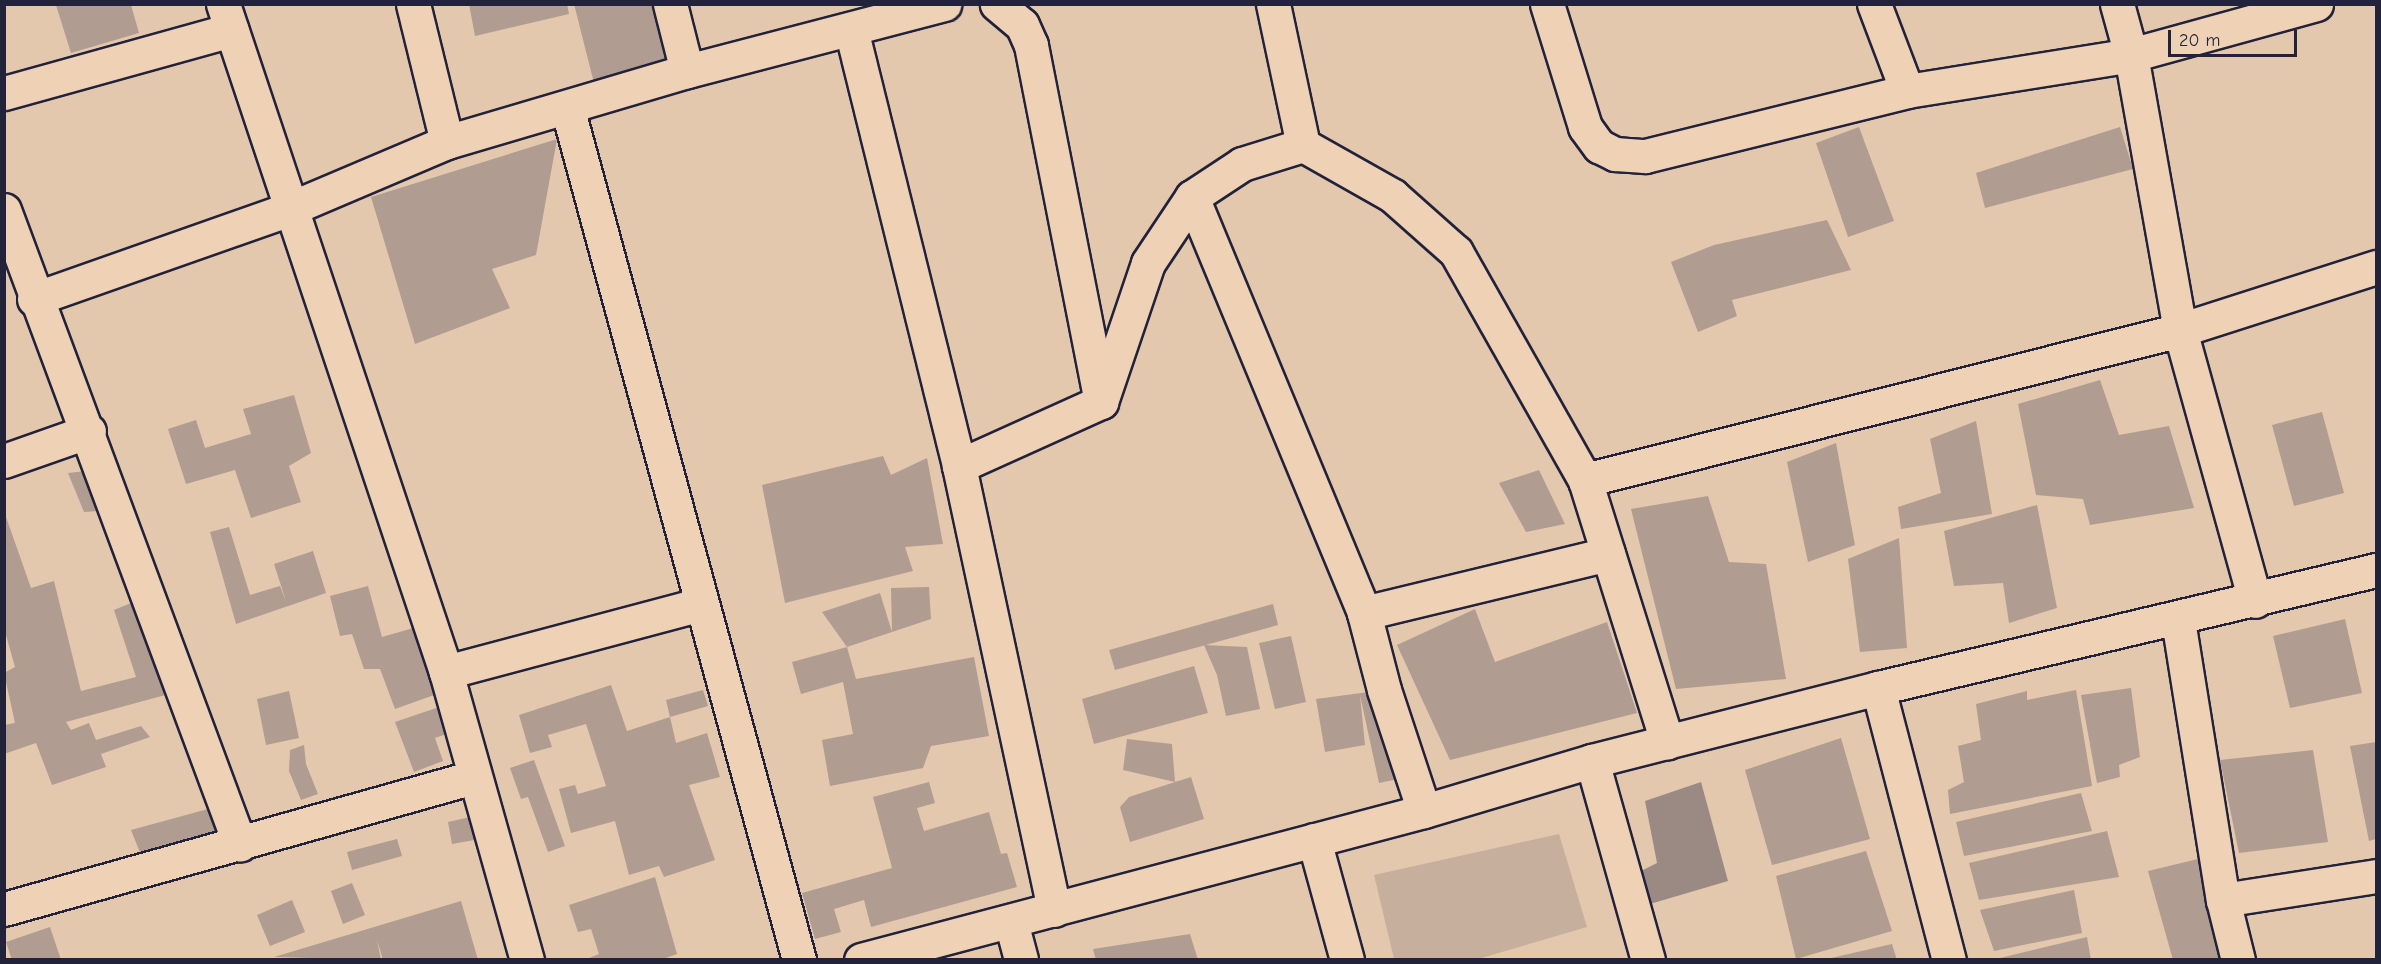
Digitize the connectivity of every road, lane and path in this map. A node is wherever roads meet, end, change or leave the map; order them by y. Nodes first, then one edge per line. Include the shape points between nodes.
1 (413, 4) edge
2 (670, 4) edge
3 (944, 4) edge
4 (997, 4) edge
5 (1273, 4) edge
6 (1547, 4) edge
7 (1874, 4) edge
8 (2117, 4) edge
9 (2316, 4) edge
10 (227, 17) edge
11 (851, 28) junction
12 (2132, 55) junction
13 (687, 71) junction
14 (1907, 91) junction
15 (4, 93) edge
16 (567, 107) junction
17 (447, 141) junction
18 (1303, 145) junction
19 (1192, 197) junction
20 (290, 209) junction
21 (4, 210) edge
22 (2376, 267) edge
23 (34, 298) junction
24 (2180, 330) junction
25 (1101, 402) junction
26 (89, 431) junction
27 (4, 461) edge
28 (959, 465) junction
29 (1585, 480) junction
30 (1608, 554) junction
31 (2376, 570) edge
32 (2254, 600) junction
33 (701, 604) junction
34 (1364, 613) junction
35 (2178, 620) junction
36 (446, 672) junction
37 (1878, 688) junction
38 (1667, 742) junction
39 (1592, 761) junction
40 (474, 777) junction
41 (1424, 811) junction
42 (1314, 840) junction
43 (240, 845) junction
44 (2376, 876) edge
45 (2223, 900) junction
46 (4, 909) edge
47 (1054, 910) junction
48 (1011, 922) junction
49 (869, 959) edge
50 (527, 960) edge
51 (799, 960) edge
52 (1021, 960) edge
53 (1347, 960) edge
54 (1648, 960) edge
55 (1949, 960) edge
56 (2238, 960) edge

1 - 17 street
2 - 13 street
3 - 11 street
4 - 25 street via 1022,25 1031,45
5 - 18 street
6 - 14 street via 1585,127 1599,146 1615,154 1645,156
7 - 14 street
8 - 12 street
9 - 12 street
10 - 15 street
10 - 20 street
11 - 13 street
11 - 28 street
12 - 14 street
12 - 24 street
13 - 16 street
16 - 17 street
16 - 33 street
17 - 20 street
18 - 19 street via 1242,164
18 - 29 street via 1393,196 1456,252
19 - 25 street via 1148,263
19 - 34 street
20 - 23 street
20 - 36 street
21 - 23 street
22 - 24 street
23 - 26 street
24 - 29 street
24 - 32 street
25 - 28 street
26 - 27 street
26 - 43 street
28 - 47 street
29 - 30 street
30 - 34 street
30 - 38 street
31 - 32 street
32 - 35 street
33 - 36 street
33 - 51 street
34 - 41 street via 1384,690
35 - 37 street
35 - 45 street
36 - 40 street
37 - 38 street
37 - 55 street
38 - 39 street
39 - 41 street
39 - 54 street
40 - 43 street
40 - 50 street
41 - 42 street
42 - 47 street
42 - 53 street
43 - 46 street
44 - 45 street
45 - 56 street
47 - 48 street
48 - 49 street
48 - 52 street

